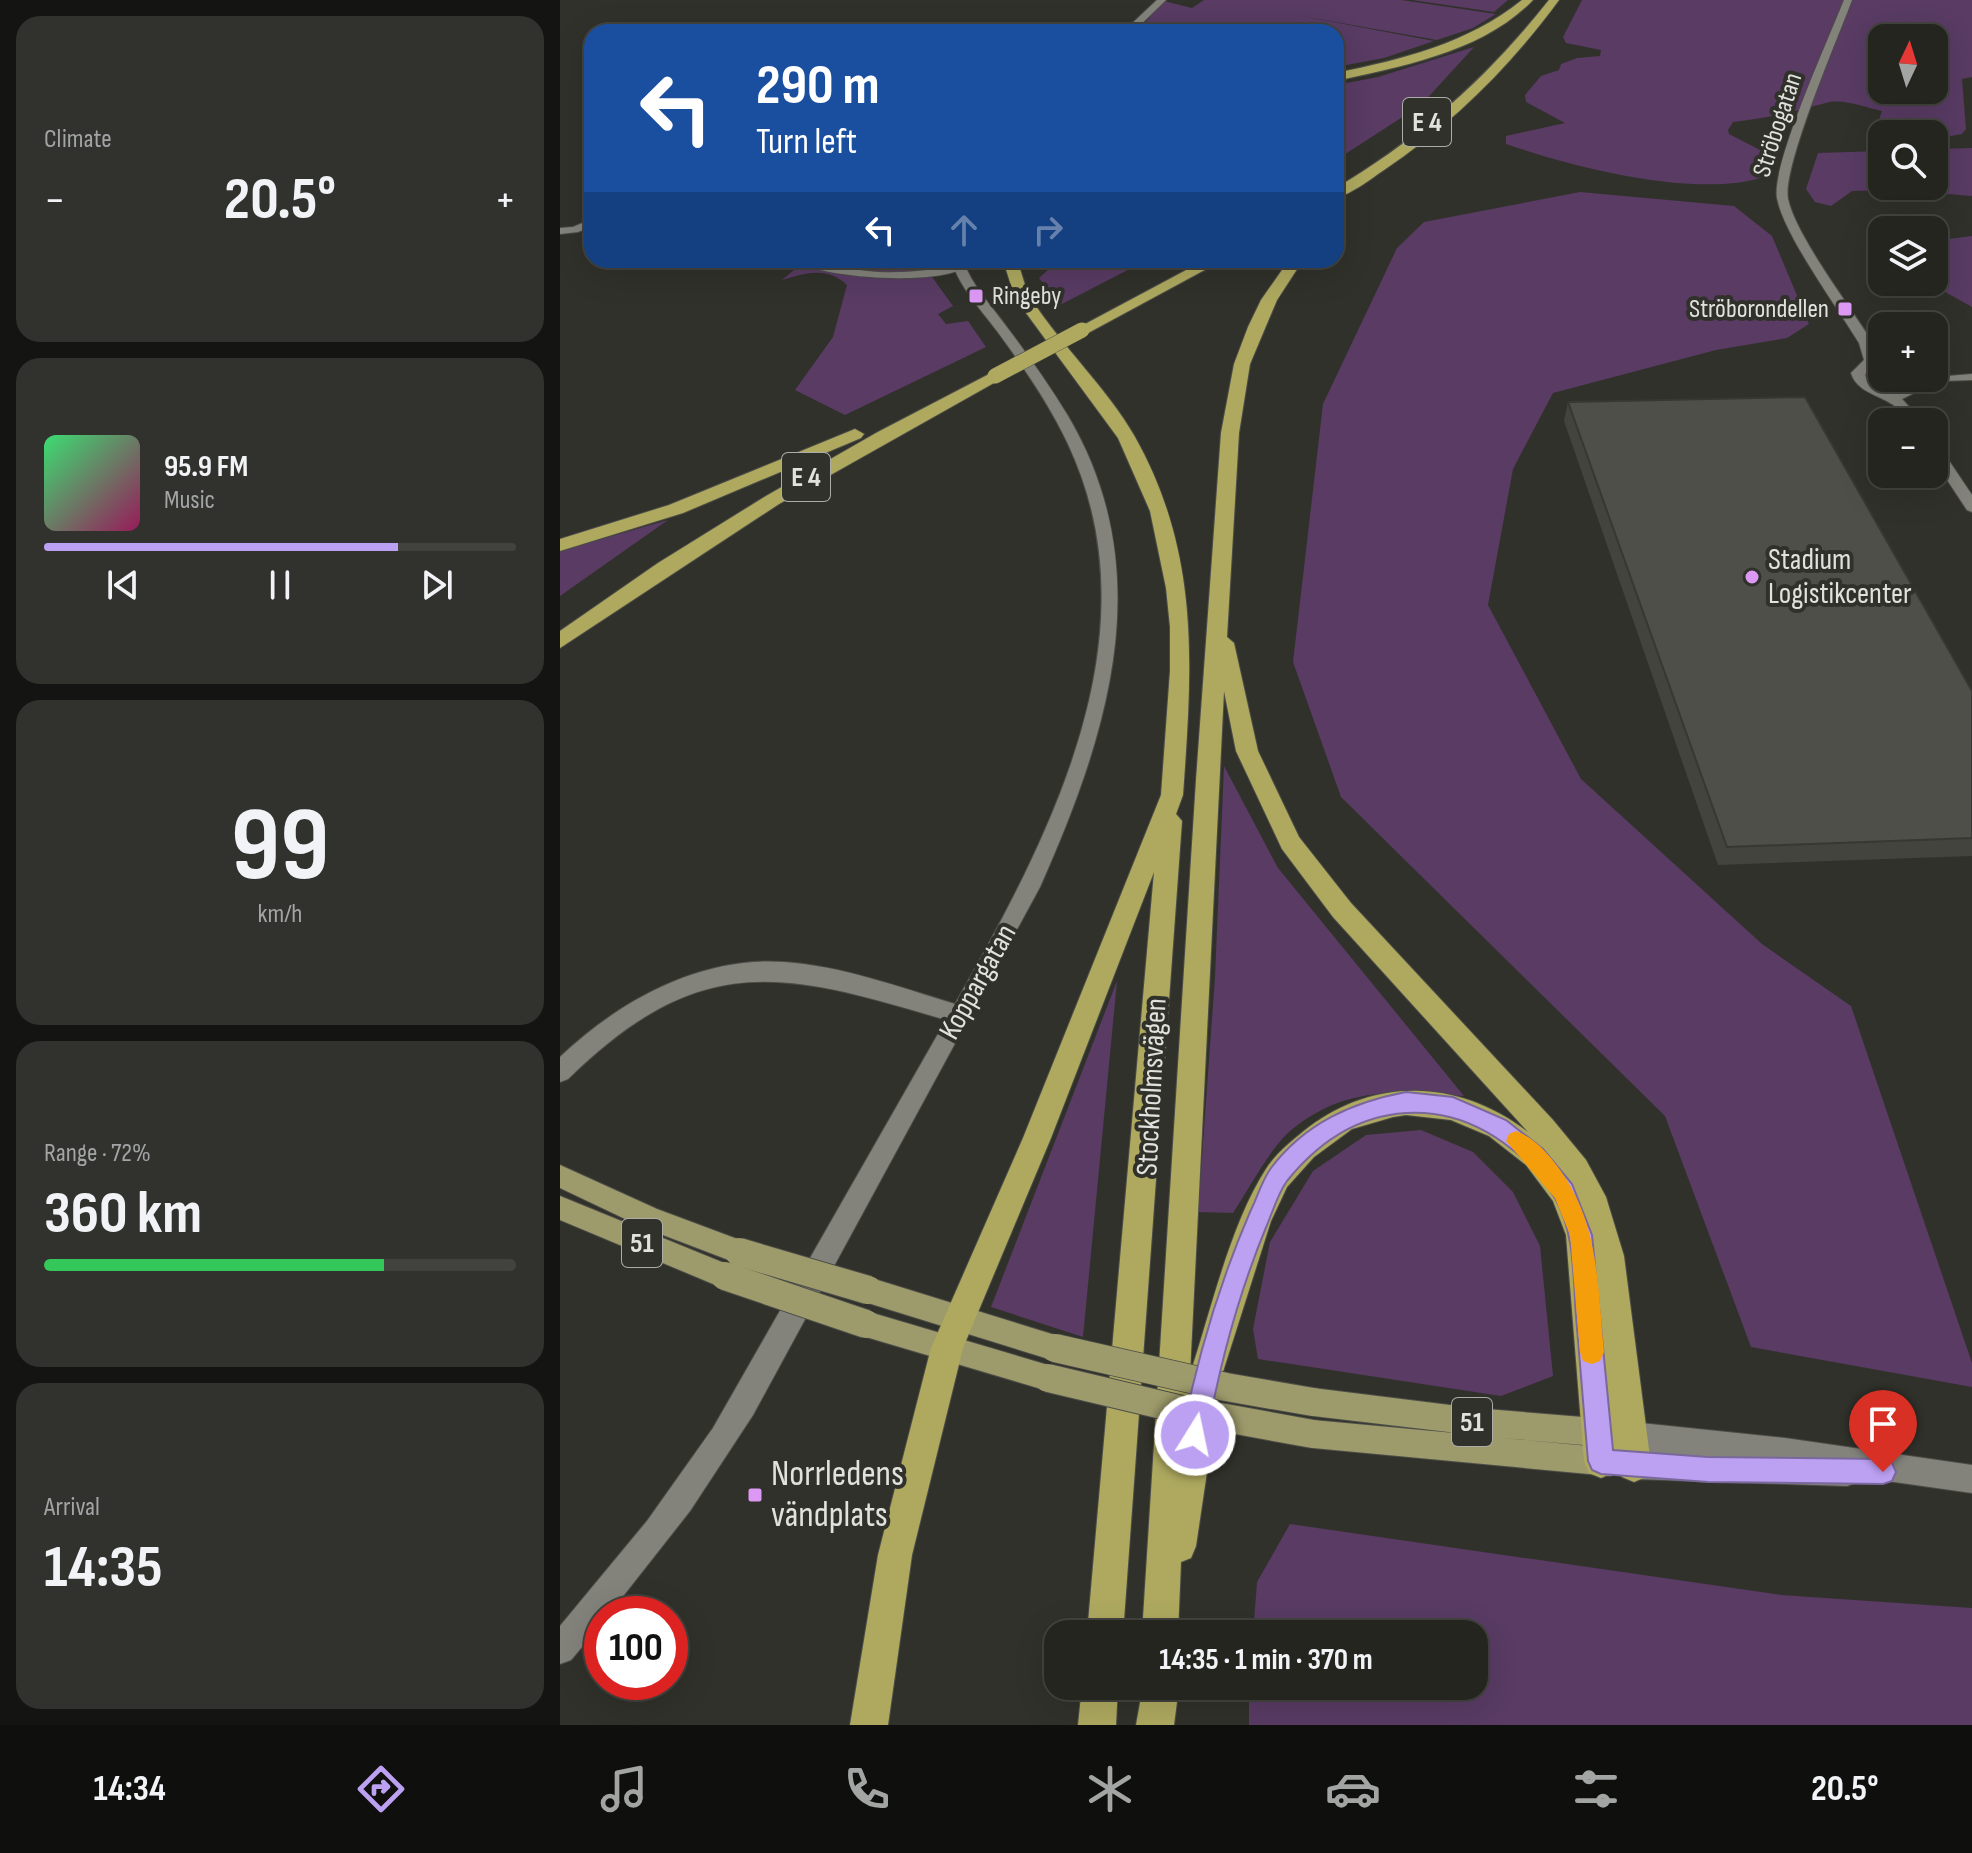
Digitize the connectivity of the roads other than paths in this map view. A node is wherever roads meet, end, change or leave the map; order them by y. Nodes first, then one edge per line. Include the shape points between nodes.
1 (1162, 0) edge
2 (1528, 0) edge
3 (1540, 0) edge
4 (1554, 0) edge
5 (1565, 0) edge
6 (1848, 0) edge
7 (1539, 20) junction
8 (1136, 24) edge
9 (1344, 75) edge
10 (1405, 149) junction
11 (1344, 178) edge
12 (1344, 189) edge
13 (1345, 206) dead end
14 (584, 226) edge
15 (560, 231) edge
16 (832, 268) edge
17 (942, 268) edge
18 (960, 268) edge
19 (1013, 268) edge
20 (1180, 268) edge
21 (1199, 268) edge
22 (1291, 268) edge
23 (1078, 326) junction
24 (1868, 350) edge
25 (1868, 368) edge
26 (991, 371) junction
27 (1948, 377) edge
28 (1972, 377) edge
29 (1868, 385) edge
30 (1910, 392) edge
31 (1883, 393) joint
32 (1908, 394) junction
33 (1902, 408) edge
34 (1912, 408) edge
35 (872, 427) junction
36 (1948, 470) edge
37 (1972, 507) edge
38 (560, 545) edge
39 (1218, 608) junction
40 (560, 623) edge
41 (560, 641) edge
42 (1172, 795) junction
43 (960, 1015) junction
44 (560, 1072) edge
45 (560, 1176) edge
46 (560, 1208) edge
47 (960, 1318) junction
48 (947, 1348) junction
49 (1600, 1447) junction
50 (1632, 1450) junction
51 (1972, 1479) edge
52 (1106, 1620) edge
53 (1161, 1620) edge
54 (1170, 1620) edge
55 (560, 1649) edge
56 (1099, 1700) edge
57 (1158, 1700) edge
58 (869, 1725) edge
59 (1097, 1725) edge
60 (1155, 1725) edge

1 - 8 street
2 - 9 highway via 1505,19 1457,44
3 - 11 highway, E 4 via 1490,65 1449,103
4 - 7 highway, E 4
5 - 7 highway
6 - 24 street, Ströbogatan via 1780,191 1791,223
7 - 10 highway, E 4 via 1473,96
10 - 12 highway, E 4
10 - 13 highway
14 - 15 street
16 - 17 street via 872,277
18 - 43 street, Koppargatan via 1057,406 1083,456 1103,523 1109,597 1105,668 1074,783 1033,882
19 - 42 highway, Stockholmsvägen via 1023,298 1126,437 1159,511 1180,627
20 - 23 highway, E 4
21 - 23 highway, E 4
22 - 39 highway, Stockholmsvägen via 1269,300 1242,364 1230,433
23 - 26 highway, E 4, bridge
25 - 29 street via 1858,373
26 - 35 highway, E 4
26 - 41 highway, E 4 via 739,518
27 - 28 street
30 - 32 street
31 - 32 street
31 - 33 street
32 - 34 street
35 - 38 highway via 676,509
35 - 40 highway, E 4 via 727,509
36 - 37 street
39 - 50 highway via 1247,751 1290,842 1342,910 1543,1129 1576,1170 1596,1207 1609,1256
39 - 53 highway, Stockholmsvägen
42 - 47 highway
42 - 52 highway, Stockholmsvägen
43 - 44 street via 817,976 744,973 686,988 637,1009
43 - 55 street, Koppargatan via 721,1442 646,1547
45 - 47 main road, 51, bridge via 651,1219 739,1252
46 - 48 main road, 51, bridge via 725,1276
47 - 48 highway
47 - 49 main road, 51, bridge via 1055,1348 1226,1387 1474,1422
48 - 49 main road, 51, bridge via 1187,1411 1313,1434
48 - 58 highway via 895,1555
49 - 50 main road, 51
49 - 54 highway via 1581,1235 1564,1192 1536,1156 1499,1127 1453,1107 1406,1102 1344,1118 1277,1177 1241,1260 1198,1410
50 - 51 street via 1788,1472 1915,1472
56 - 59 highway
57 - 60 highway

